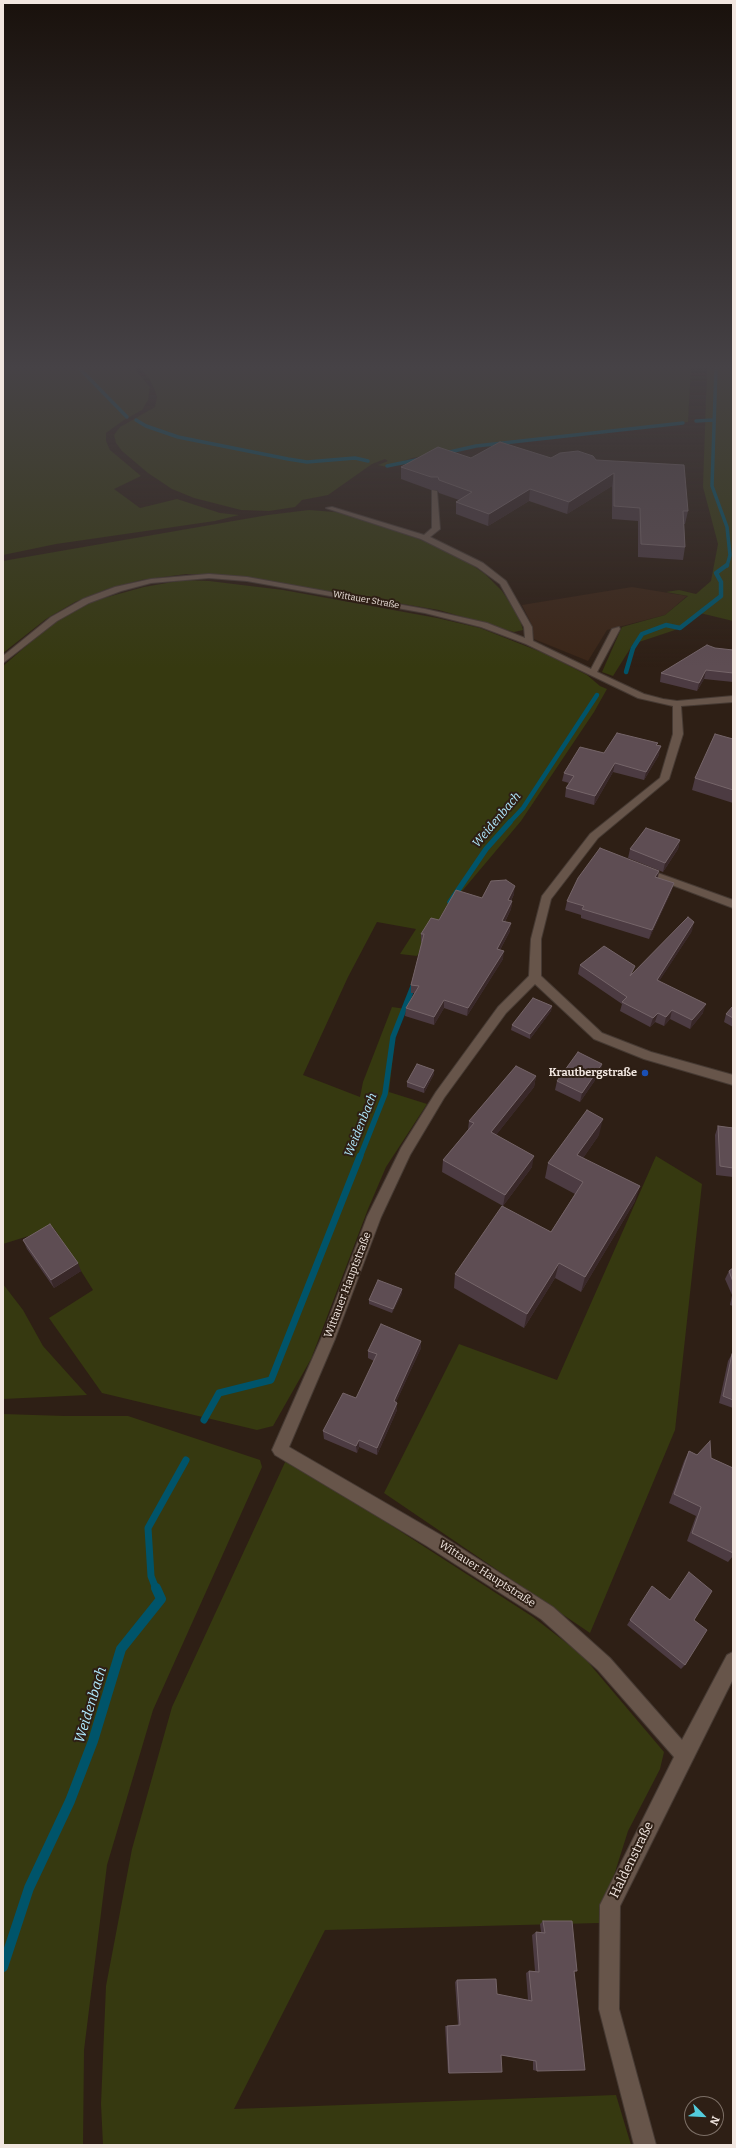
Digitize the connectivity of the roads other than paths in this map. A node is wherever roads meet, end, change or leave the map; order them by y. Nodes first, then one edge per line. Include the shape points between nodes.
1 (434, 491) edge
2 (330, 508) dead end
3 (426, 537) junction
4 (616, 629) dead end
5 (529, 642) junction
6 (3, 660) edge
7 (592, 674) junction
8 (733, 698) edge
9 (677, 704) junction
10 (634, 867) edge
11 (733, 904) edge
12 (535, 977) junction
13 (733, 1080) edge
14 (733, 1661) edge
15 (684, 1755) junction
16 (645, 2145) edge

1 - 3 street via 436,529
2 - 3 street
3 - 5 street via 480,565 503,583 528,627
4 - 7 street
5 - 6 street, Wittauer Straße via 484,625 425,610 209,576 151,581 118,589 86,601 54,619
5 - 7 street, Wittauer Straße
7 - 9 street, Wittauer Straße via 641,696
8 - 9 street, Wittauer Straße
9 - 12 street via 678,734 664,779 594,836 589,848 546,898 536,939
10 - 11 street
12 - 13 street via 598,1036 648,1056
12 - 15 street, Wittauer Hauptstraße via 502,1010 440,1095 405,1152 374,1218 328,1340 280,1450 433,1540 547,1613 604,1664
14 - 15 street, Haldenstraße
15 - 16 street, Haldenstraße via 610,1905 609,2009

